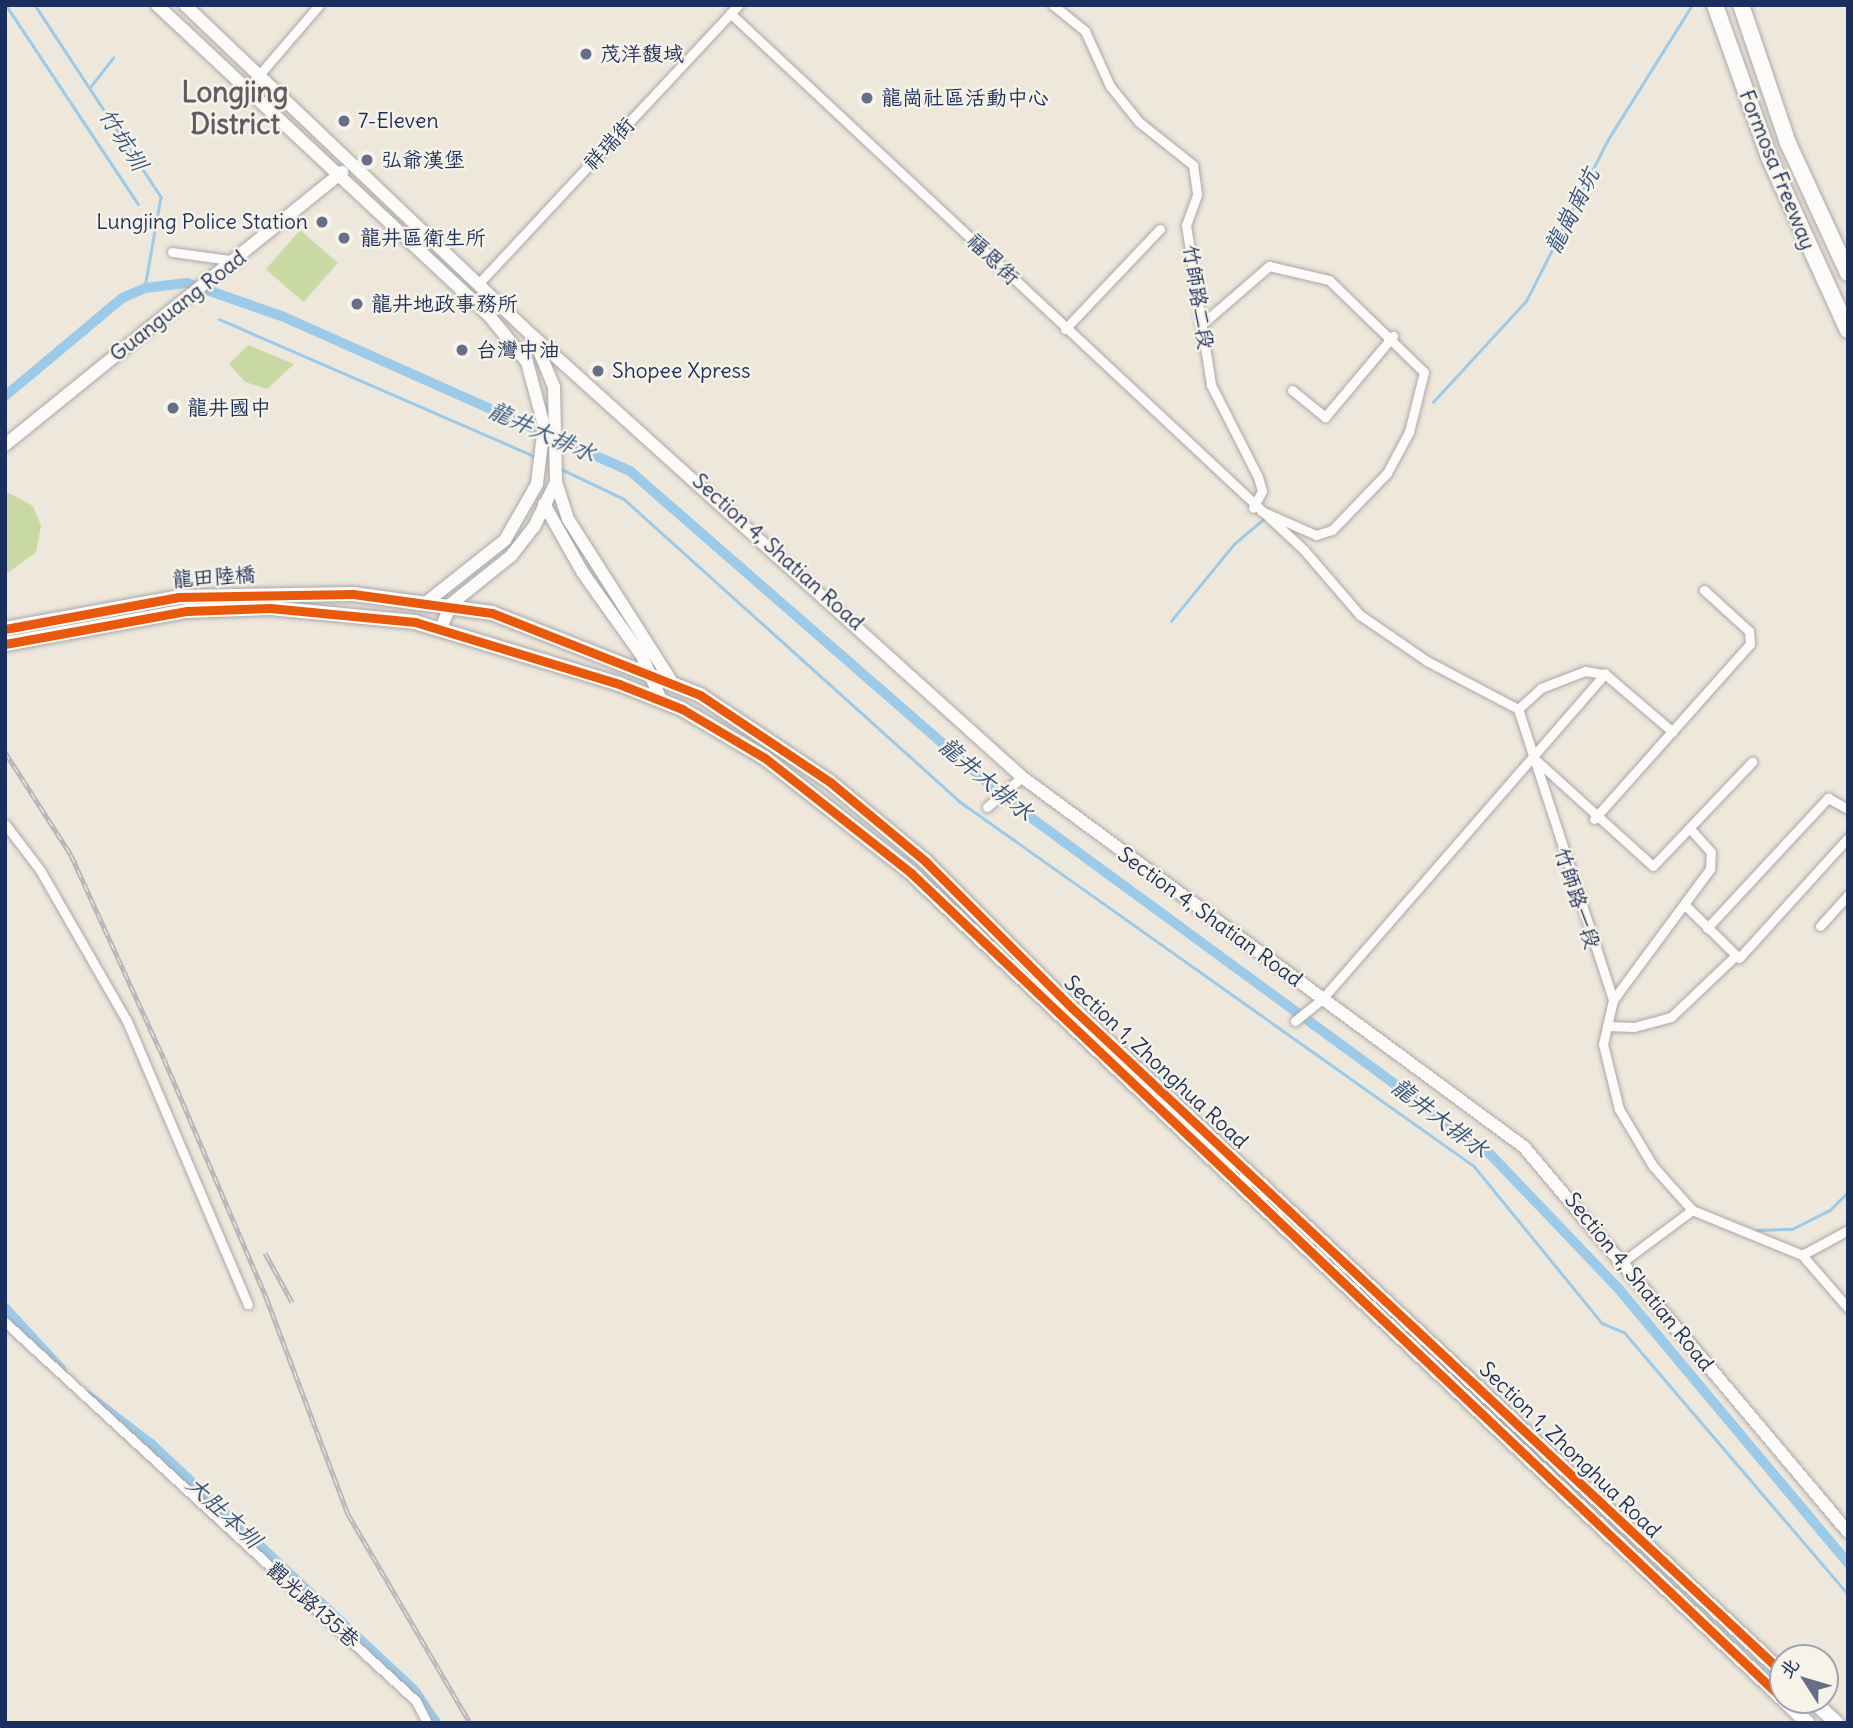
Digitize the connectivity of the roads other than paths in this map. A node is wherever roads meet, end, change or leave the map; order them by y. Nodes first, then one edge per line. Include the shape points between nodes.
1 (157, 5) edge
2 (319, 5) edge
3 (738, 5) edge
4 (1053, 5) edge
5 (1715, 5) edge
6 (1741, 5) edge
7 (187, 6) edge
8 (730, 13) junction
9 (171, 19) junction
10 (228, 47) junction
11 (216, 60) junction
12 (258, 77) junction
13 (247, 89) junction
14 (349, 164) junction
15 (338, 176) junction
16 (1160, 229) dead end
17 (172, 252) dead end
18 (237, 261) junction
19 (1848, 273) edge
20 (480, 282) junction
21 (1202, 324) junction
22 (1066, 329) junction
23 (1848, 330) edge
24 (1394, 336) junction
25 (534, 337) junction
26 (516, 344) junction
27 (1292, 390) dead end
28 (5, 445) edge
29 (555, 482) junction
30 (537, 484) junction
31 (545, 508) junction
32 (1253, 508) junction
33 (1704, 590) dead end
34 (428, 601) junction
35 (451, 604) junction
36 (415, 622) joint
37 (442, 628) junction
38 (5, 629) edge
39 (5, 644) edge
40 (647, 670) junction
41 (1605, 674) junction
42 (670, 679) junction
43 (662, 700) junction
44 (1518, 709) junction
45 (1673, 733) junction
46 (1534, 757) junction
47 (1752, 762) dead end
48 (1022, 777) junction
49 (987, 807) dead end
50 (1848, 809) edge
51 (1594, 819) junction
52 (5, 824) edge
53 (1690, 829) junction
54 (1848, 838) edge
55 (1848, 895) edge
56 (1686, 906) junction
57 (1820, 926) dead end
58 (1707, 928) junction
59 (1737, 957) junction
60 (1320, 999) junction
61 (1613, 1000) junction
62 (1295, 1021) dead end
63 (1607, 1026) junction
64 (1692, 1210) junction
65 (1848, 1230) edge
66 (1802, 1255) junction
67 (1621, 1263) junction
68 (248, 1304) dead end
69 (1848, 1308) edge
70 (5, 1322) edge
71 (1848, 1532) edge
72 (1769, 1660) edge
73 (1769, 1687) edge
74 (427, 1723) edge

1 - 9 street
2 - 12 street
3 - 8 street, 祥瑞街
4 - 21 street, 竹師路二段 via 1086,31 1110,86 1139,122 1193,165 1197,195 1186,225
5 - 23 highway, Formosa Freeway via 1769,157
6 - 19 highway, Formosa Freeway via 1788,143
7 - 9 street
7 - 10 street, Section 4, Shatian Road
8 - 20 street, 祥瑞街
8 - 22 street, 福恩街
9 - 11 street
10 - 11 street
10 - 12 street, Section 4, Shatian Road
11 - 13 street
12 - 13 street
12 - 14 street, Section 4, Shatian Road
13 - 15 street
14 - 15 street, Guanguang Road
14 - 20 street, Section 4, Shatian Road
15 - 18 street, Guanguang Road
15 - 26 street
16 - 22 street
17 - 18 street via 225,254
18 - 28 street, Guanguang Road
20 - 25 street, Section 4, Shatian Road
21 - 24 street via 1269,265 1329,279
21 - 32 street, 竹師路二段 via 1211,385 1262,491
22 - 32 street, 福恩街
24 - 27 street via 1325,416
24 - 32 street via 1424,372 1409,432 1387,473 1332,530 1316,535
25 - 26 street
25 - 29 street via 554,387
25 - 48 street, Section 4, Shatian Road
26 - 30 street via 538,390 544,426
29 - 31 street
29 - 42 street via 568,519
30 - 31 street
30 - 34 street via 505,540
31 - 35 street via 511,556
31 - 40 street
32 - 44 street via 1304,550 1360,615 1406,649
33 - 45 street via 1749,631 1750,644
34 - 35 main road, Section 1, Zhonghua Road
34 - 38 main road, 龍田陸橋 via 269,591 121,603
35 - 37 street
35 - 40 main road, Section 1, Zhonghua Road via 492,613
36 - 37 main road, Section 1, Zhonghua Road
36 - 39 main road, 龍田陸橋 via 270,608 187,611
37 - 43 main road, Section 1, Zhonghua Road
40 - 42 main road, Section 1, Zhonghua Road
40 - 43 street
41 - 44 street via 1585,671 1559,678
41 - 45 street
41 - 46 street
42 - 72 main road, Section 1, Zhonghua Road via 830,782 925,860 1072,1008
43 - 73 main road, Section 1, Zhonghua Road via 765,758 867,834
44 - 46 street, 竹師路一段
45 - 51 street
46 - 51 street
46 - 60 street
46 - 61 street, 竹師路一段
47 - 53 street
48 - 49 street
48 - 60 street, Section 4, Shatian Road
50 - 58 street via 1828,797
51 - 53 street via 1653,866
52 - 68 street via 40,870 128,1021
53 - 56 street via 1711,852 1710,869
54 - 59 street
55 - 57 street
56 - 58 street
56 - 61 street
58 - 59 street
59 - 63 street via 1671,1017 1634,1027
60 - 62 street
60 - 67 street, Section 4, Shatian Road via 1489,1115 1550,1172
61 - 63 street
63 - 64 street via 1605,1068 1619,1109 1653,1166
64 - 66 street
64 - 67 street
65 - 66 street
66 - 69 street
67 - 71 street, Section 4, Shatian Road
70 - 74 street, 觀光路135巷 via 416,1701

